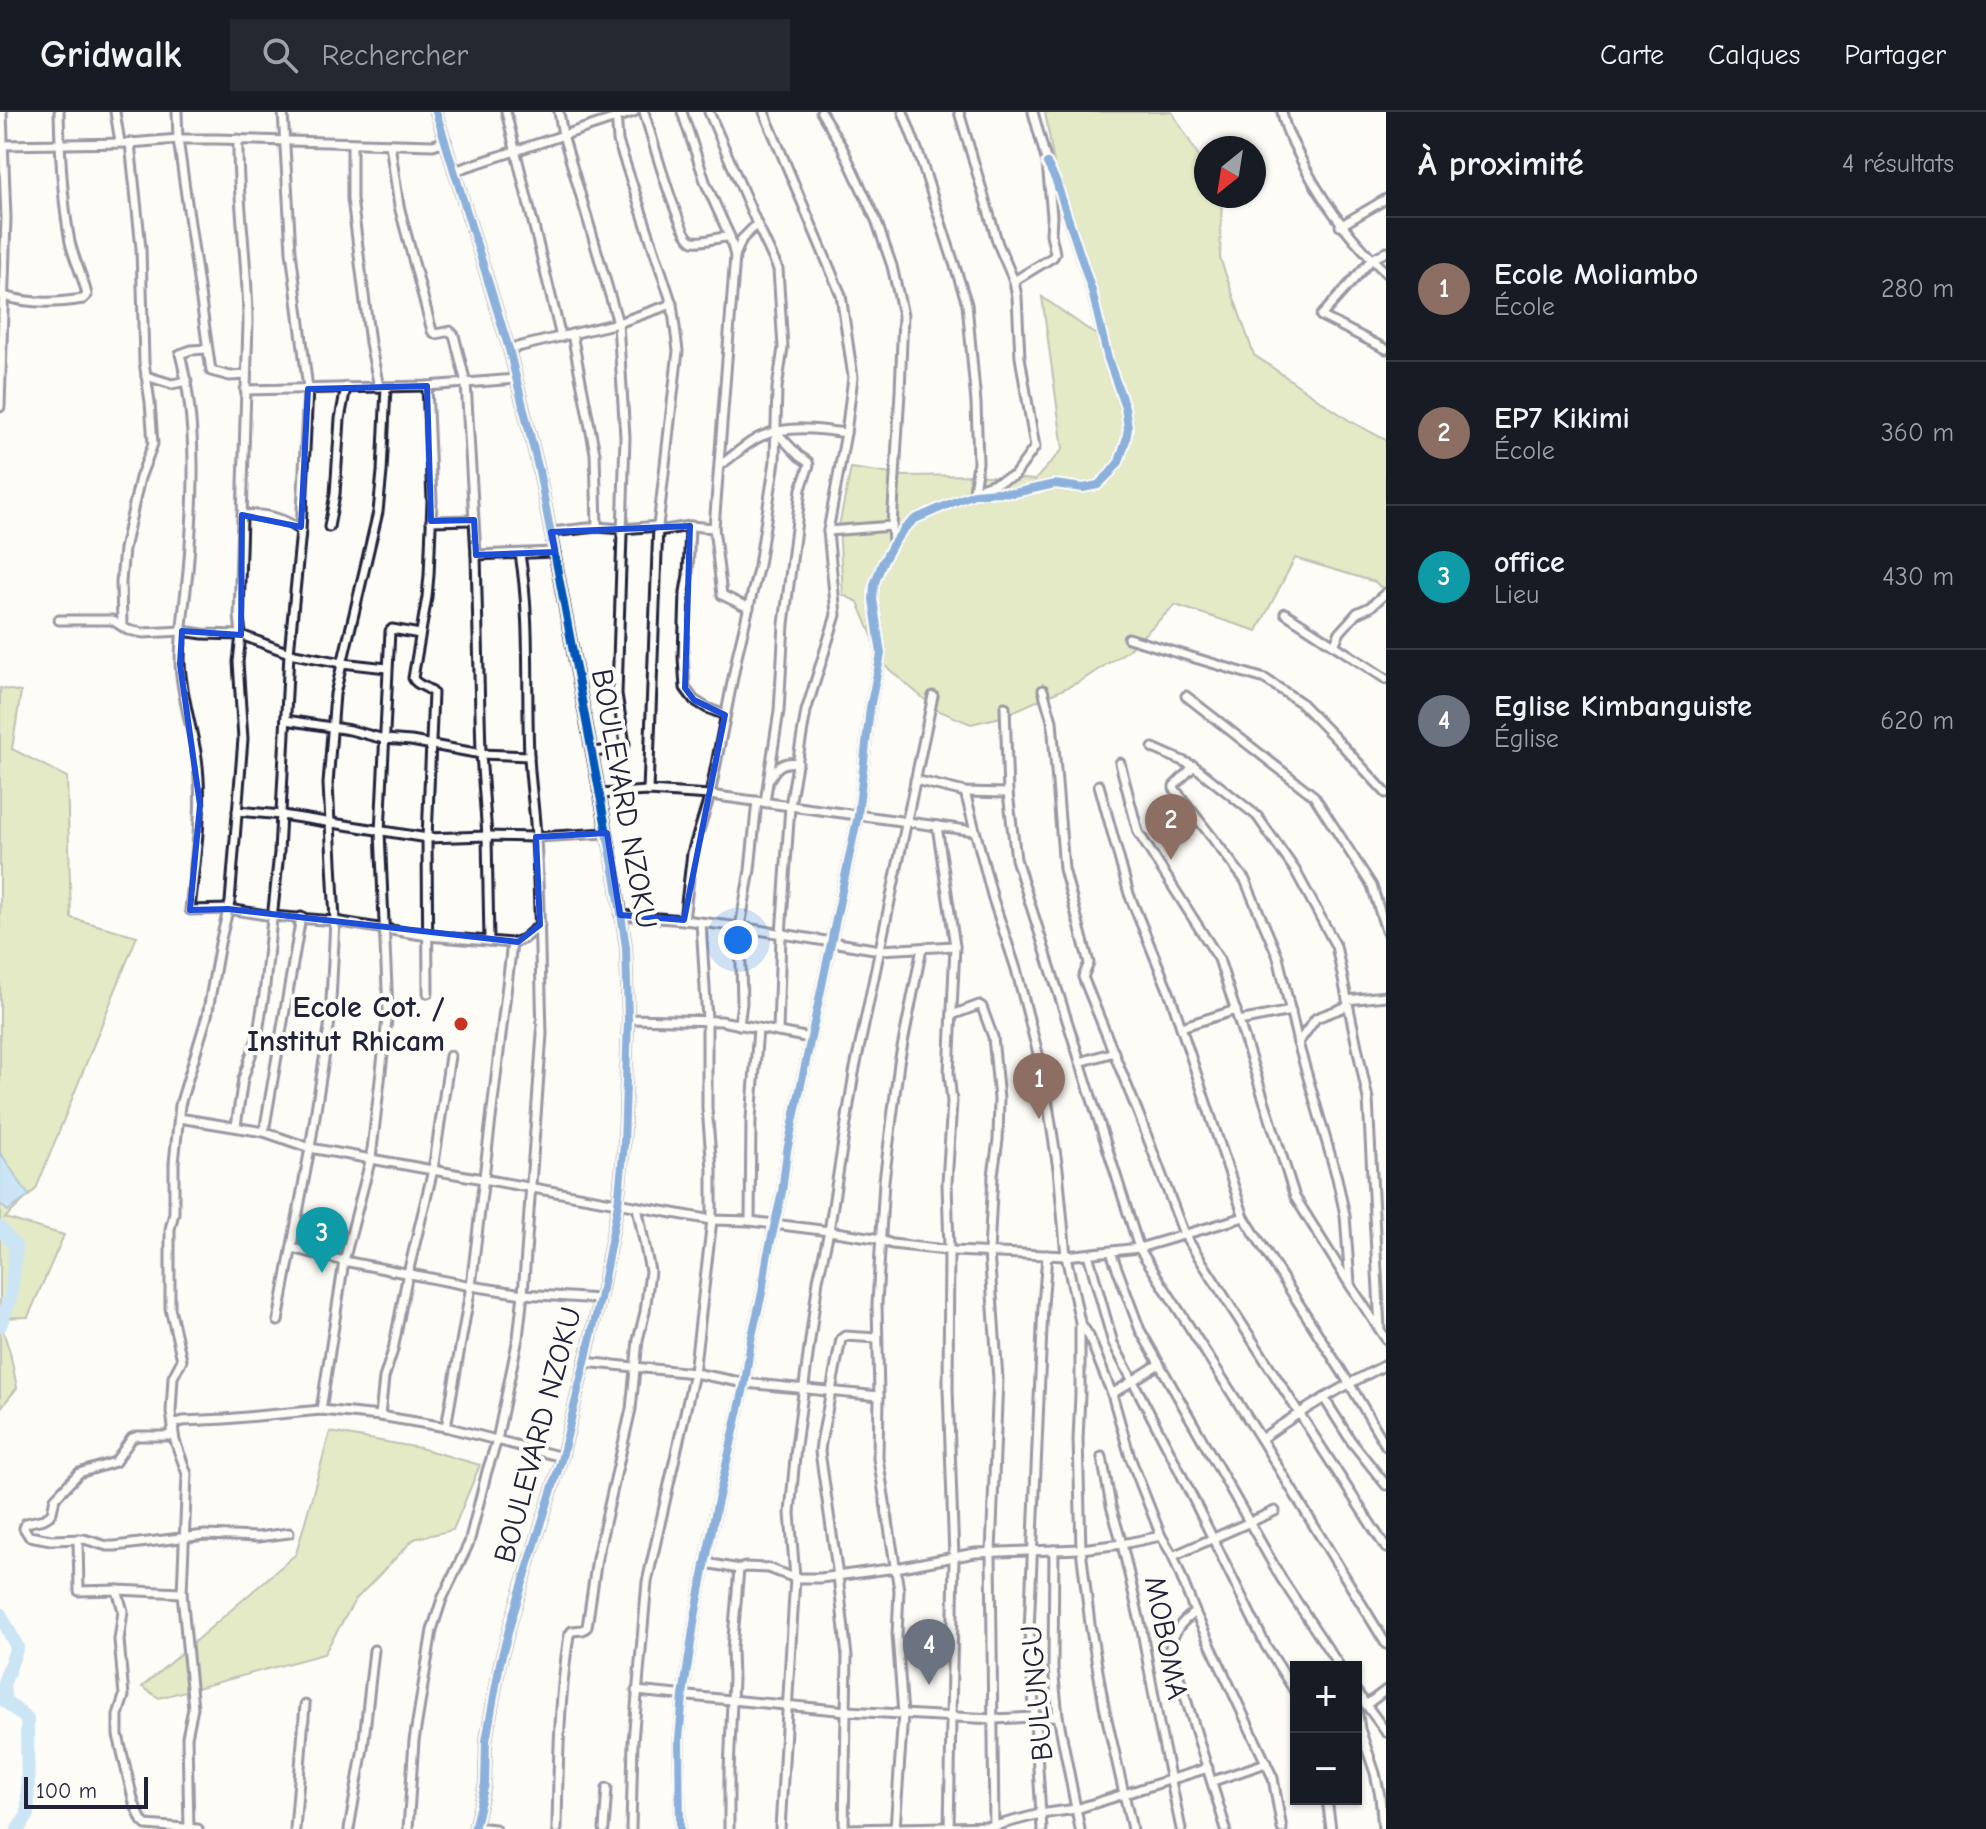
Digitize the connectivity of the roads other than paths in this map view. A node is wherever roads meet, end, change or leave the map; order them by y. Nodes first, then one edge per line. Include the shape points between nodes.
1 (2, 112) edge
2 (59, 112) edge
3 (115, 112) edge
4 (177, 112) edge
5 (283, 112) edge
6 (436, 112) edge
7 (506, 112) edge
8 (559, 112) edge
9 (634, 112) edge
10 (644, 112) edge
11 (682, 112) edge
12 (709, 112) edge
13 (764, 112) edge
14 (821, 112) edge
15 (903, 112) edge
16 (959, 112) edge
17 (1033, 112) edge
18 (1282, 112) edge
19 (617, 114) edge
20 (563, 135) junction
21 (178, 139) junction
22 (238, 139) junction
23 (285, 141) junction
24 (446, 141) junction
25 (120, 142) junction
26 (59, 143) junction
27 (130, 143) junction
28 (352, 143) junction
29 (390, 144) junction
30 (2, 145) edge
31 (514, 151) junction
32 (1047, 163) junction
33 (454, 171) junction
34 (1386, 199) edge
35 (757, 224) junction
36 (1340, 226) junction
37 (730, 237) junction
38 (1386, 252) edge
39 (735, 256) junction
40 (1372, 259) junction
41 (1386, 273) edge
42 (1014, 281) junction
43 (4, 296) junction
44 (672, 304) junction
45 (618, 323) junction
46 (572, 334) junction
47 (561, 337) junction
48 (207, 349) junction
49 (509, 349) junction
50 (1386, 349) edge
51 (246, 375) junction
52 (146, 376) junction
53 (516, 379) junction
54 (187, 381) junction
55 (466, 383) junction
56 (427, 386) junction
57 (346, 387) junction
58 (383, 387) junction
59 (308, 389) junction
60 (245, 390) junction
61 (0, 407) edge
62 (777, 432) junction
63 (846, 433) junction
64 (720, 465) junction
65 (974, 492) junction
66 (242, 515) junction
67 (474, 520) junction
68 (431, 521) junction
69 (690, 526) junction
70 (892, 526) junction
71 (329, 527) dead end
72 (597, 527) junction
73 (658, 528) junction
74 (714, 528) junction
75 (623, 529) junction
76 (301, 531) junction
77 (828, 531) junction
78 (551, 532) junction
79 (893, 544) junction
80 (555, 552) junction
81 (520, 554) junction
82 (476, 555) junction
83 (1386, 593) edge
84 (749, 608) junction
85 (1285, 613) dead end
86 (59, 620) dead end
87 (122, 626) junction
88 (182, 631) junction
89 (420, 634) junction
90 (241, 635) junction
91 (1128, 638) dead end
92 (1334, 645) junction
93 (289, 653) junction
94 (342, 663) junction
95 (387, 668) junction
96 (1386, 679) edge
97 (1043, 690) dead end
98 (933, 696) dead end
99 (1186, 696) dead end
100 (1005, 707) dead end
101 (725, 715) junction
102 (286, 720) junction
103 (333, 728) junction
104 (384, 739) junction
105 (431, 745) junction
106 (1153, 748) dead end
107 (592, 752) junction
108 (481, 754) junction
109 (529, 756) junction
110 (798, 763) junction
111 (1120, 763) dead end
112 (1194, 766) junction
113 (915, 780) junction
114 (769, 782) junction
115 (1099, 785) dead end
116 (648, 791) junction
117 (965, 792) junction
118 (1008, 793) junction
119 (1386, 793) edge
120 (600, 794) junction
121 (710, 795) junction
122 (761, 801) junction
123 (790, 806) junction
124 (237, 811) junction
125 (282, 815) junction
126 (858, 815) junction
127 (329, 822) junction
128 (906, 822) junction
129 (937, 826) junction
130 (974, 831) junction
131 (380, 832) junction
132 (607, 833) junction
133 (487, 836) junction
134 (536, 837) junction
135 (427, 838) junction
136 (228, 909) junction
137 (620, 915) junction
138 (272, 916) junction
139 (301, 917) junction
140 (684, 920) junction
141 (335, 921) junction
142 (701, 923) junction
143 (540, 925) junction
144 (740, 927) junction
145 (385, 930) junction
146 (1386, 931) edge
147 (781, 935) junction
148 (428, 936) junction
149 (489, 941) junction
150 (831, 942) junction
151 (512, 943) junction
152 (955, 946) junction
153 (922, 948) junction
154 (880, 950) junction
155 (428, 993) dead end
156 (1386, 996) edge
157 (1348, 1003) junction
158 (1236, 1010) junction
159 (1291, 1011) junction
160 (952, 1015) junction
161 (628, 1019) junction
162 (707, 1020) junction
163 (1239, 1021) junction
164 (739, 1025) junction
165 (1181, 1027) junction
166 (758, 1029) junction
167 (778, 1032) junction
168 (810, 1038) junction
169 (1298, 1043) junction
170 (1114, 1052) junction
171 (450, 1056) dead end
172 (1080, 1062) junction
173 (179, 1118) junction
174 (236, 1126) junction
175 (264, 1132) junction
176 (310, 1148) junction
177 (371, 1158) junction
178 (433, 1170) junction
179 (485, 1179) junction
180 (531, 1188) junction
181 (618, 1204) junction
182 (637, 1207) junction
183 (1244, 1217) junction
184 (712, 1220) junction
185 (750, 1221) junction
186 (775, 1224) junction
187 (829, 1231) junction
188 (1184, 1234) junction
189 (880, 1241) junction
190 (292, 1248) junction
191 (1139, 1248) junction
192 (949, 1250) junction
193 (989, 1252) junction
194 (1111, 1252) junction
195 (1088, 1254) junction
196 (1047, 1255) junction
197 (1066, 1256) junction
198 (344, 1261) junction
199 (408, 1273) junction
200 (1350, 1285) junction
201 (471, 1286) junction
202 (523, 1294) junction
203 (600, 1299) junction
204 (278, 1321) dead end
205 (1080, 1322) junction
206 (1380, 1329) junction
207 (877, 1338) junction
208 (1386, 1339) edge
209 (584, 1362) junction
210 (1159, 1364) junction
211 (1386, 1365) edge
212 (636, 1368) junction
213 (694, 1373) junction
214 (1133, 1381) junction
215 (745, 1383) junction
216 (1349, 1383) junction
217 (804, 1389) junction
218 (831, 1392) junction
219 (1112, 1394) junction
220 (879, 1396) junction
221 (1324, 1398) junction
222 (321, 1410) junction
223 (1300, 1412) junction
224 (380, 1416) junction
225 (172, 1427) junction
226 (446, 1427) junction
227 (1261, 1439) junction
228 (497, 1440) junction
229 (1386, 1446) edge
230 (562, 1457) junction
231 (1102, 1457) dead end
232 (1386, 1485) edge
233 (1275, 1511) dead end
234 (1250, 1523) junction
235 (289, 1533) dead end
236 (1161, 1536) junction
237 (185, 1537) junction
238 (78, 1539) junction
239 (1213, 1539) junction
240 (1122, 1544) junction
241 (1386, 1548) edge
242 (1081, 1549) junction
243 (1054, 1550) junction
244 (1033, 1551) junction
245 (991, 1552) junction
246 (1173, 1556) junction
247 (954, 1558) junction
248 (706, 1563) junction
249 (896, 1568) junction
250 (739, 1569) junction
251 (838, 1576) junction
252 (795, 1578) junction
253 (117, 1590) junction
254 (182, 1593) junction
255 (1195, 1612) junction
256 (1386, 1644) edge
257 (374, 1650) dead end
258 (1336, 1661) edge
259 (1290, 1684) edge
260 (1386, 1690) edge
261 (636, 1691) junction
262 (683, 1696) junction
263 (1362, 1699) edge
264 (732, 1701) junction
265 (305, 1705) dead end
266 (1366, 1705) junction
267 (787, 1706) junction
268 (847, 1711) junction
269 (903, 1714) junction
270 (1058, 1716) junction
271 (950, 1717) junction
272 (1036, 1717) junction
273 (993, 1719) junction
274 (1386, 1732) edge
275 (1361, 1733) edge
276 (1266, 1763) junction
277 (1208, 1768) junction
278 (1171, 1780) junction
279 (1213, 1781) junction
280 (607, 1788) dead end
281 (1125, 1795) junction
282 (1380, 1796) junction
283 (1328, 1805) edge
284 (1386, 1807) edge
285 (1076, 1809) junction
286 (1040, 1814) junction
287 (189, 1828) edge
288 (475, 1828) edge
289 (895, 1828) edge
290 (949, 1828) edge
291 (994, 1828) edge
292 (198, 1829) edge
293 (295, 1829) edge
294 (349, 1829) edge
295 (408, 1829) edge
296 (495, 1829) edge
297 (557, 1829) edge
298 (604, 1829) edge
299 (631, 1829) edge
300 (680, 1829) edge
301 (729, 1829) edge
302 (780, 1829) edge
303 (845, 1829) edge
304 (1042, 1829) edge
305 (1080, 1829) edge
306 (1132, 1829) edge
307 (1181, 1829) edge
308 (1226, 1829) edge
309 (1282, 1829) edge
310 (1331, 1829) edge
311 (1383, 1829) edge

1 - 30 street
2 - 26 street
3 - 25 street
4 - 21 street
5 - 23 street
6 - 24 street, BOULEVARD NZOKU
7 - 31 street
8 - 20 street
9 - 19 street
10 - 37 street via 688,239
11 - 37 street
12 - 35 street
13 - 63 street via 841,295 853,377
14 - 70 street via 876,220 903,315
15 - 65 street via 967,304 976,403
16 - 42 street
17 - 32 street
18 - 36 street via 1304,168
19 - 20 street
19 - 44 street via 618,141
20 - 31 street
20 - 45 street
21 - 22 street
21 - 27 street
21 - 48 street
22 - 23 street
22 - 51 street via 248,287
23 - 28 street
23 - 59 street via 291,251
24 - 29 street
24 - 33 street, BOULEVARD NZOKU
25 - 26 street
25 - 27 street
26 - 30 street
26 - 43 street via 65,210 86,297 26,301
27 - 52 street
28 - 29 street
28 - 58 street via 352,199 370,343
29 - 55 street via 399,206 432,331 454,335
30 - 43 street
31 - 33 street
31 - 47 street
32 - 42 street via 1055,255
32 - 65 street via 1092,291 1125,407 1126,440 1119,462 1093,487 1055,484 1014,493
33 - 49 street, BOULEVARD NZOKU
34 - 36 street
35 - 39 street
35 - 62 street via 778,269 783,348
36 - 40 street
37 - 39 street
38 - 40 street
39 - 64 street
40 - 41 street
40 - 50 street via 1321,316
42 - 65 street via 1035,447 1014,476
43 - 61 street
44 - 45 street
44 - 73 street via 678,351
45 - 46 street
45 - 75 street via 625,437
46 - 47 street
46 - 72 street via 595,453
47 - 49 street
48 - 51 street via 212,372
48 - 54 street via 180,353
49 - 53 street, BOULEVARD NZOKU
51 - 60 street
52 - 54 street via 172,384
52 - 87 street via 153,444 124,549
53 - 55 street
53 - 78 street, BOULEVARD NZOKU
54 - 88 street via 193,446
55 - 56 street
55 - 67 street
56 - 58 street
56 - 68 street
57 - 58 street
57 - 59 street
57 - 71 street
58 - 94 street via 378,512
59 - 60 street
59 - 76 street
60 - 66 street
62 - 63 street via 797,428
62 - 64 street via 762,436
62 - 84 street
62 - 114 street via 809,465 801,489
63 - 77 street
64 - 74 street
65 - 79 street via 915,519
66 - 76 street via 262,514
66 - 90 street
67 - 68 street
67 - 82 street
68 - 89 street
69 - 73 street
69 - 74 street
69 - 101 street via 685,688 694,700
70 - 77 street
70 - 79 street
72 - 75 street
72 - 78 street
73 - 75 street
73 - 116 street
74 - 84 street via 721,593
75 - 107 street via 617,694 625,744 622,749
76 - 93 street
77 - 110 street via 836,615 806,711
78 - 80 street, BOULEVARD NZOKU
79 - 126 street via 874,585 881,654
80 - 81 street
80 - 107 street, BOULEVARD NZOKU
81 - 82 street
81 - 109 street via 527,619
82 - 108 street
83 - 92 street via 1357,613
84 - 101 street
85 - 92 street
86 - 87 street via 112,620
87 - 88 street via 143,633
88 - 90 street
88 - 136 street via 180,664 200,805 190,910
89 - 95 street via 390,630
89 - 105 street via 413,678 433,693
90 - 93 street
90 - 124 street via 243,739
91 - 119 street via 1265,679 1300,702
92 - 96 street
93 - 94 street
93 - 102 street
94 - 95 street
94 - 103 street
95 - 104 street
97 - 170 street via 1052,721 1064,869 1089,963 1083,977
98 - 113 street
99 - 146 street via 1314,796 1372,886
100 - 118 street
101 - 121 street
102 - 103 street
102 - 125 street
103 - 104 street
103 - 127 street
104 - 105 street
104 - 131 street
105 - 108 street
105 - 135 street
106 - 112 street
107 - 120 street, BOULEVARD NZOKU
108 - 109 street
108 - 133 street
109 - 134 street
110 - 114 street via 781,764
110 - 123 street
111 - 158 street via 1138,832 1219,959
112 - 157 street via 1257,816 1295,870 1336,946
112 - 159 street via 1174,788 1245,880 1278,957
113 - 117 street
113 - 128 street
114 - 122 street
115 - 165 street via 1129,894
116 - 120 street
116 - 121 street
117 - 118 street
117 - 130 street
118 - 172 street via 1016,859
120 - 132 street, BOULEVARD NZOKU
121 - 122 street
121 - 140 street via 692,853
122 - 123 street
122 - 144 street
123 - 126 street
123 - 147 street
124 - 125 street
124 - 136 street
125 - 127 street
125 - 138 street
126 - 128 street
126 - 150 street
127 - 131 street
127 - 141 street
128 - 129 street
128 - 154 street
129 - 130 street
129 - 152 street
130 - 197 street via 1043,1073
131 - 135 street
131 - 145 street
132 - 134 street
132 - 137 street, BOULEVARD NZOKU
133 - 134 street
133 - 135 street
133 - 149 street
134 - 143 street
135 - 148 street
136 - 138 street
136 - 173 street via 209,1008
137 - 140 street
137 - 161 street, BOULEVARD NZOKU
138 - 139 street
138 - 174 street via 257,1038 243,1079
139 - 141 street
139 - 175 street
140 - 142 street
141 - 145 street
141 - 176 street via 330,1021
142 - 144 street
142 - 162 street
143 - 151 street
143 - 180 street via 542,1034
144 - 147 street
144 - 164 street
145 - 148 street
145 - 177 street via 388,1011
147 - 150 street
147 - 167 street
148 - 149 street
148 - 155 street
149 - 151 street
150 - 154 street
150 - 168 street
151 - 179 street
152 - 153 street
152 - 160 street
153 - 154 street
153 - 189 street via 899,1063
154 - 187 street
156 - 157 street
157 - 169 street via 1316,1018
157 - 206 street via 1368,1099
158 - 163 street
158 - 165 street
159 - 163 street
159 - 169 street
160 - 192 street
160 - 193 street via 981,1006 993,1037 999,1120
161 - 162 street
161 - 181 street, BOULEVARD NZOKU
162 - 164 street
162 - 184 street
163 - 200 street via 1295,1197
164 - 166 street
165 - 183 street
166 - 167 street
166 - 185 street
167 - 168 street
168 - 186 street
169 - 200 street via 1345,1215
170 - 172 street
170 - 188 street
171 - 178 street
172 - 191 street
173 - 174 street
173 - 225 street via 170,1308 182,1360 173,1377
174 - 175 street
175 - 176 street
176 - 177 street
176 - 190 street
177 - 178 street
177 - 198 street
178 - 179 street
178 - 199 street
179 - 180 street
179 - 201 street
180 - 181 street
180 - 202 street
181 - 182 street
181 - 203 street, BOULEVARD NZOKU
182 - 184 street
182 - 212 street via 650,1271
183 - 188 street
183 - 216 street
184 - 185 street
184 - 213 street
185 - 186 street
186 - 187 street
186 - 215 street
187 - 189 street
187 - 217 street
188 - 191 street
188 - 223 street
189 - 192 street
189 - 207 street
190 - 198 street
190 - 204 street
191 - 194 street
191 - 227 street
192 - 193 street
192 - 247 street
193 - 196 street
193 - 245 street via 998,1379
194 - 195 street
194 - 210 street via 1140,1330
195 - 197 street
195 - 214 street via 1113,1343
196 - 197 street
196 - 244 street
197 - 205 street
198 - 199 street
198 - 222 street
199 - 201 street
199 - 224 street
200 - 206 street
201 - 202 street
201 - 226 street
202 - 203 street
202 - 228 street
203 - 209 street, BOULEVARD NZOKU
205 - 219 street
205 - 242 street
206 - 208 street
207 - 218 street via 843,1337
207 - 220 street
209 - 212 street
209 - 230 street, BOULEVARD NZOKU
210 - 214 street
210 - 234 street
211 - 216 street
212 - 213 street
212 - 297 street via 587,1627 569,1635
213 - 215 street
213 - 261 street via 647,1582
214 - 219 street
214 - 239 street
215 - 217 street
215 - 248 street
216 - 221 street
216 - 229 street
217 - 218 street
217 - 252 street via 790,1513
218 - 220 street
218 - 251 street via 820,1452
219 - 236 street
220 - 249 street via 878,1458
221 - 223 street
221 - 232 street
222 - 224 street
222 - 225 street via 183,1421
223 - 227 street
223 - 241 street
224 - 226 street
225 - 237 street via 187,1474
225 - 238 street via 169,1436 132,1438 115,1462 79,1473 55,1498 49,1516 24,1526 29,1536
226 - 228 street
227 - 256 street
228 - 230 street
228 - 295 street via 469,1543 432,1630 414,1741
230 - 288 street, BOULEVARD NZOKU via 500,1663
231 - 240 street, MOBOMA
233 - 234 street
234 - 239 street
234 - 258 street
235 - 237 street
236 - 240 street
236 - 246 street
237 - 238 street via 115,1546
237 - 254 street
238 - 253 street via 79,1591
239 - 246 street
239 - 259 street
240 - 242 street
240 - 278 street, MOBOMA
242 - 243 street
242 - 281 street via 1104,1706
243 - 244 street
243 - 270 street, BULUNGU
244 - 245 street
244 - 272 street via 1029,1631
245 - 247 street
245 - 273 street
246 - 255 street
247 - 249 street
247 - 271 street
248 - 250 street
248 - 262 street
249 - 251 street
249 - 269 street
250 - 252 street via 768,1568
250 - 264 street
251 - 252 street
251 - 268 street
252 - 267 street
253 - 254 street
253 - 287 street via 123,1611 119,1640 124,1696 118,1735 134,1803 146,1825
254 - 287 street via 193,1708 187,1737
255 - 276 street
255 - 277 street via 1181,1622 1170,1647
257 - 294 street
260 - 266 street
261 - 262 street
261 - 299 street
262 - 264 street
262 - 300 street
263 - 266 street
264 - 267 street
264 - 301 street
265 - 293 street
266 - 274 street
267 - 268 street
267 - 302 street
268 - 269 street
268 - 303 street
269 - 271 street
269 - 289 street
270 - 272 street
270 - 285 street, BULUNGU
271 - 273 street
271 - 290 street
272 - 273 street
272 - 286 street
273 - 291 street
275 - 282 street
276 - 279 street
276 - 309 street
277 - 278 street
277 - 279 street
278 - 281 street
278 - 307 street, MOBOMA
279 - 308 street
280 - 298 street
281 - 285 street
281 - 306 street
282 - 284 street
282 - 311 street
283 - 310 street
285 - 286 street
285 - 305 street, BULUNGU
286 - 291 street
286 - 304 street
287 - 292 street
288 - 296 street
289 - 290 street
289 - 303 street
290 - 291 street

